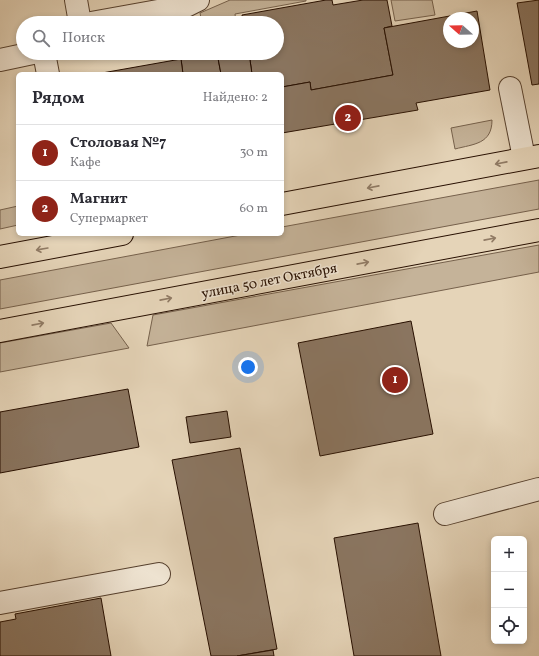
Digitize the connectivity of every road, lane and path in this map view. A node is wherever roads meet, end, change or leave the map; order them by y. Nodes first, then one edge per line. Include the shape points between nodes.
1 (76, 0) edge
2 (198, 0) edge
3 (79, 16) edge
4 (130, 16) edge
5 (16, 57) edge
6 (0, 60) edge
7 (45, 60) edge
8 (48, 72) edge
9 (510, 88) dead end
10 (531, 157) edge
11 (284, 204) edge
12 (539, 230) edge
13 (99, 236) edge
14 (76, 238) edge
15 (0, 257) edge
16 (0, 332) edge
17 (539, 489) edge
18 (445, 514) dead end
19 (159, 574) dead end
20 (0, 603) edge

1 - 3 lane
2 - 4 lane via 186,6
5 - 6 lane
7 - 8 lane
9 - 10 lane
10 -> 11 main road
16 -> 12 main road, улица 50 лет Октября
13 - 14 main road
14 -> 15 main road
17 - 18 lane
19 - 20 lane

